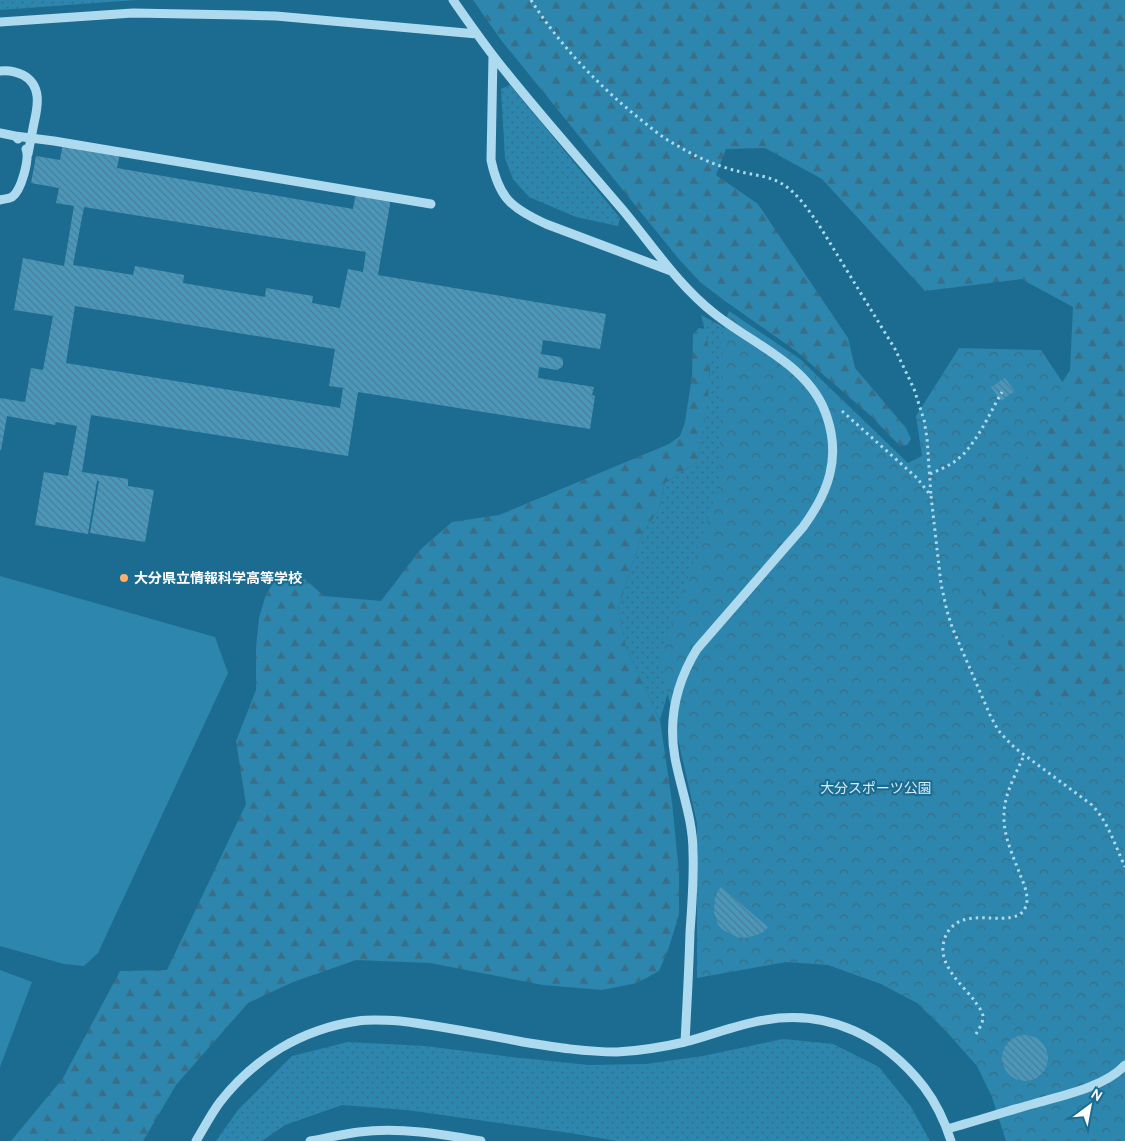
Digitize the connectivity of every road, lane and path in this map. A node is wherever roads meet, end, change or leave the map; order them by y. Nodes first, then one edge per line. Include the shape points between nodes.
1 (453, 0) edge
2 (531, 0) edge
3 (0, 22) edge
4 (477, 34) junction
5 (493, 56) junction
6 (0, 71) edge
7 (0, 133) edge
8 (15, 136) junction
9 (31, 138) junction
10 (28, 154) junction
11 (0, 200) edge
12 (430, 204) dead end
13 (671, 272) junction
14 (1002, 392) dead end
15 (836, 406) dead end
16 (930, 474) junction
17 (931, 496) junction
18 (1024, 755) junction
19 (1125, 867) edge
20 (976, 1034) dead end
21 (685, 1042) junction
22 (1125, 1065) edge
23 (947, 1129) junction
24 (196, 1141) edge
25 (310, 1141) edge
26 (482, 1141) edge
27 (951, 1141) edge

1 - 4 street
2 - 16 path via 583,67 656,132 716,164 778,182 790,189 808,209 907,373 924,420
3 - 4 street via 125,14 224,14
4 - 5 street
5 - 13 street
5 - 13 street via 491,160 501,191 528,216
6 - 9 street via 26,76 37,92 38,107
7 - 8 street
8 - 9 street
8 - 10 street via 24,144
9 - 10 street
9 - 12 street
10 - 11 street via 19,189 12,197
13 - 21 street via 717,316 791,366 820,403 832,437 829,477 814,512 697,649 688,663 676,698 672,736 690,819 693,850
14 - 16 path via 966,452
15 - 17 path via 917,478
16 - 17 path
17 - 18 path via 946,611 998,730
18 - 19 path via 1099,812
18 - 20 path via 1009,789 1004,817 1010,847 1026,890 1026,906 1022,913 1010,918 977,917 956,923 944,938 942,947 950,970 983,1014
21 - 23 street via 744,1024 781,1018 813,1019 843,1026 884,1047 905,1066 924,1087
21 - 24 street via 639,1050 594,1051 400,1021 358,1021 305,1035 276,1050 230,1091
22 - 23 street via 1082,1090
23 - 27 street
25 - 26 street via 394,1130

